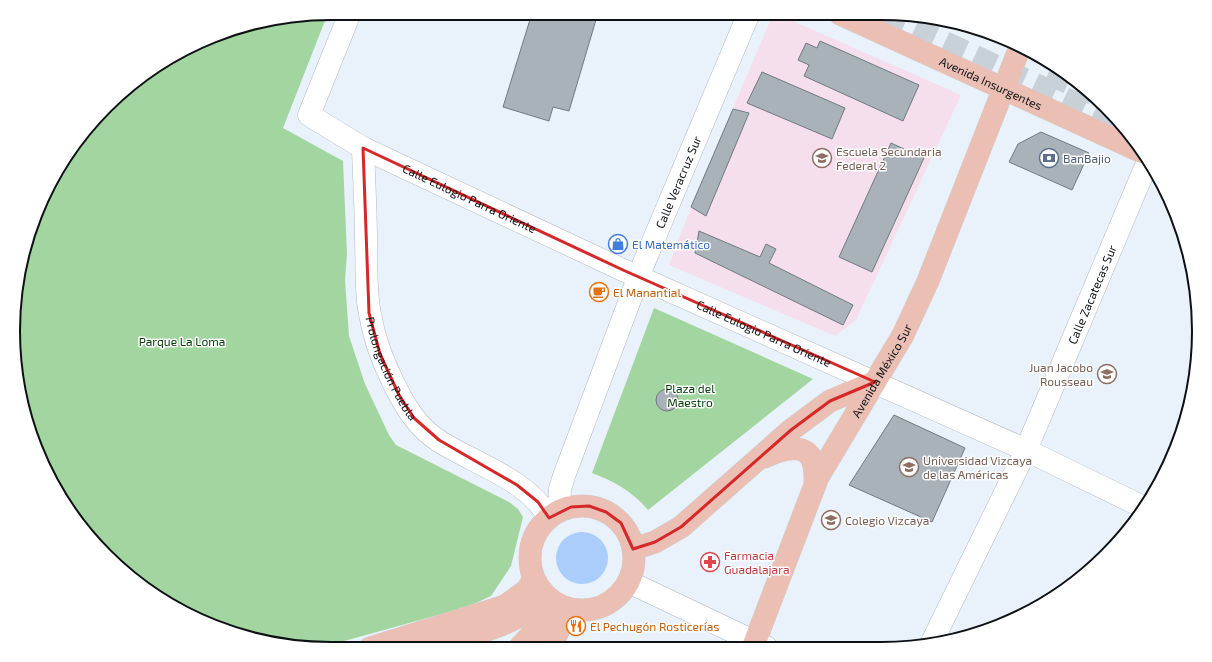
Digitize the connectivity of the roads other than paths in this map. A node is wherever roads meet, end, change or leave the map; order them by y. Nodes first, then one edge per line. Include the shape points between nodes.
1 (347, 20) edge
2 (746, 20) edge
3 (853, 20) edge
4 (1019, 52) edge
5 (1004, 90) junction
6 (363, 148) junction
7 (1135, 151) edge
8 (1140, 158) edge
9 (638, 277) junction
10 (875, 382) junction
11 (1026, 450) junction
12 (754, 462) junction
13 (815, 485) junction
14 (1139, 505) edge
15 (554, 514) junction
16 (633, 549) junction
17 (534, 579) junction
18 (629, 582) junction
19 (558, 604) junction
20 (933, 637) edge
21 (389, 642) edge
22 (447, 642) edge
23 (524, 642) edge
24 (551, 642) edge
25 (752, 642) edge
26 (759, 642) edge

1 - 6 street, Calle Eulogio Parra Oriente via 309,115
2 - 9 street, Calle Veracruz Sur
3 - 5 main road, Avenida Insurgentes
4 - 5 main road, Avenida México Sur
5 - 7 main road, Avenida Insurgentes
5 - 10 main road, Avenida México Sur via 928,281 903,335
6 - 9 street, Calle Eulogio Parra Oriente
6 - 15 street, Prolongación Puebla via 369,312 380,354 399,395 423,429 517,485
8 - 11 street, Calle Zacatecas Sur
9 - 10 street, Calle Eulogio Parra Oriente
9 - 15 street, Calle Veracruz Sur via 564,476
10 - 11 street, Calle Eulogio Parra Oriente
10 - 12 main road via 830,401
10 - 13 main road, Avenida México Sur
11 - 14 street, Calle Eulogio Parra Oriente
11 - 20 street, Calle Zacatecas Sur
12 - 13 main road via 775,451 799,449 811,457
12 - 16 main road via 681,527 655,542
13 - 26 main road, Avenida México Sur
15 - 16 main road via 571,507 589,506 606,512 621,523 631,538
15 - 17 main road via 540,525 532,541 529,558
16 - 18 main road via 633,572
17 - 19 main road via 539,589
17 - 21 main road via 522,594 505,606
18 - 19 main road via 614,600 599,608 582,611
18 - 25 street
19 - 22 main road via 536,606 508,623
19 - 23 main road
19 - 24 main road

